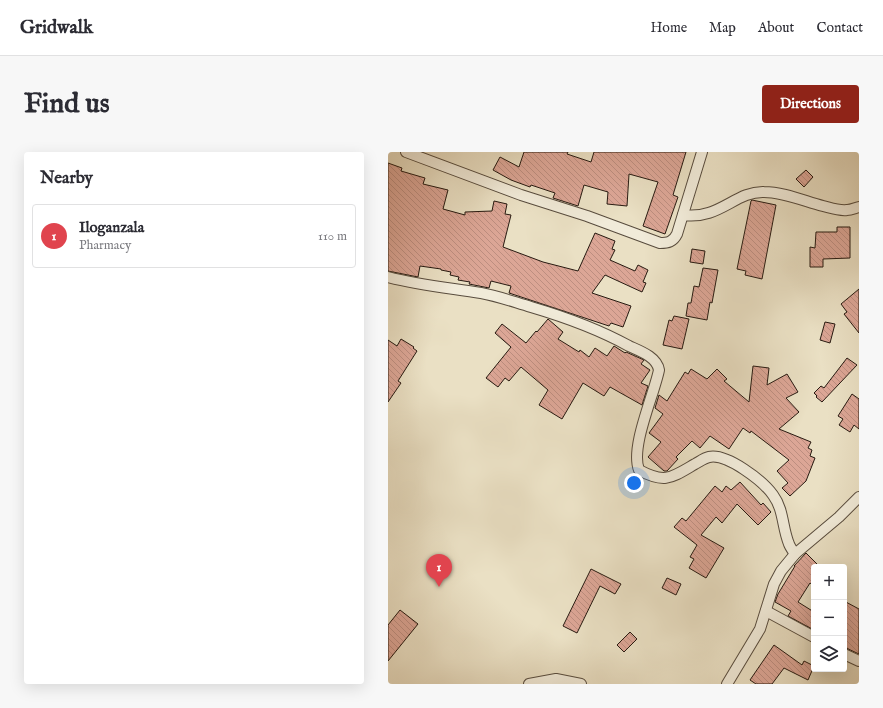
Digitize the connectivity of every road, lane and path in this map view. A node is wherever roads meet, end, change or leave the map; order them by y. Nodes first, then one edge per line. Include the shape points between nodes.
1 (406, 152) edge
2 (702, 152) edge
3 (859, 207) edge
4 (684, 215) junction
5 (388, 276) edge
6 (859, 497) edge
7 (795, 554) junction
8 (766, 611) junction
9 (812, 636) edge
10 (847, 655) edge
11 (859, 661) edge
12 (529, 684) edge
13 (581, 684) edge
14 (727, 684) edge

1 - 4 street via 660,243 670,242 675,238
2 - 4 street
3 - 4 street via 847,210 833,209 783,194 764,192 748,194 713,212 694,216
5 - 7 street via 432,286 482,293 564,317 605,333 649,357 659,370 640,435 636,457 639,470 658,479 669,478 708,458 717,457 730,461 748,472 772,493 778,503 789,544
6 - 7 street
7 - 8 street via 781,570
8 - 9 street
8 - 14 street via 760,629
10 - 11 street
12 - 13 street via 556,679

